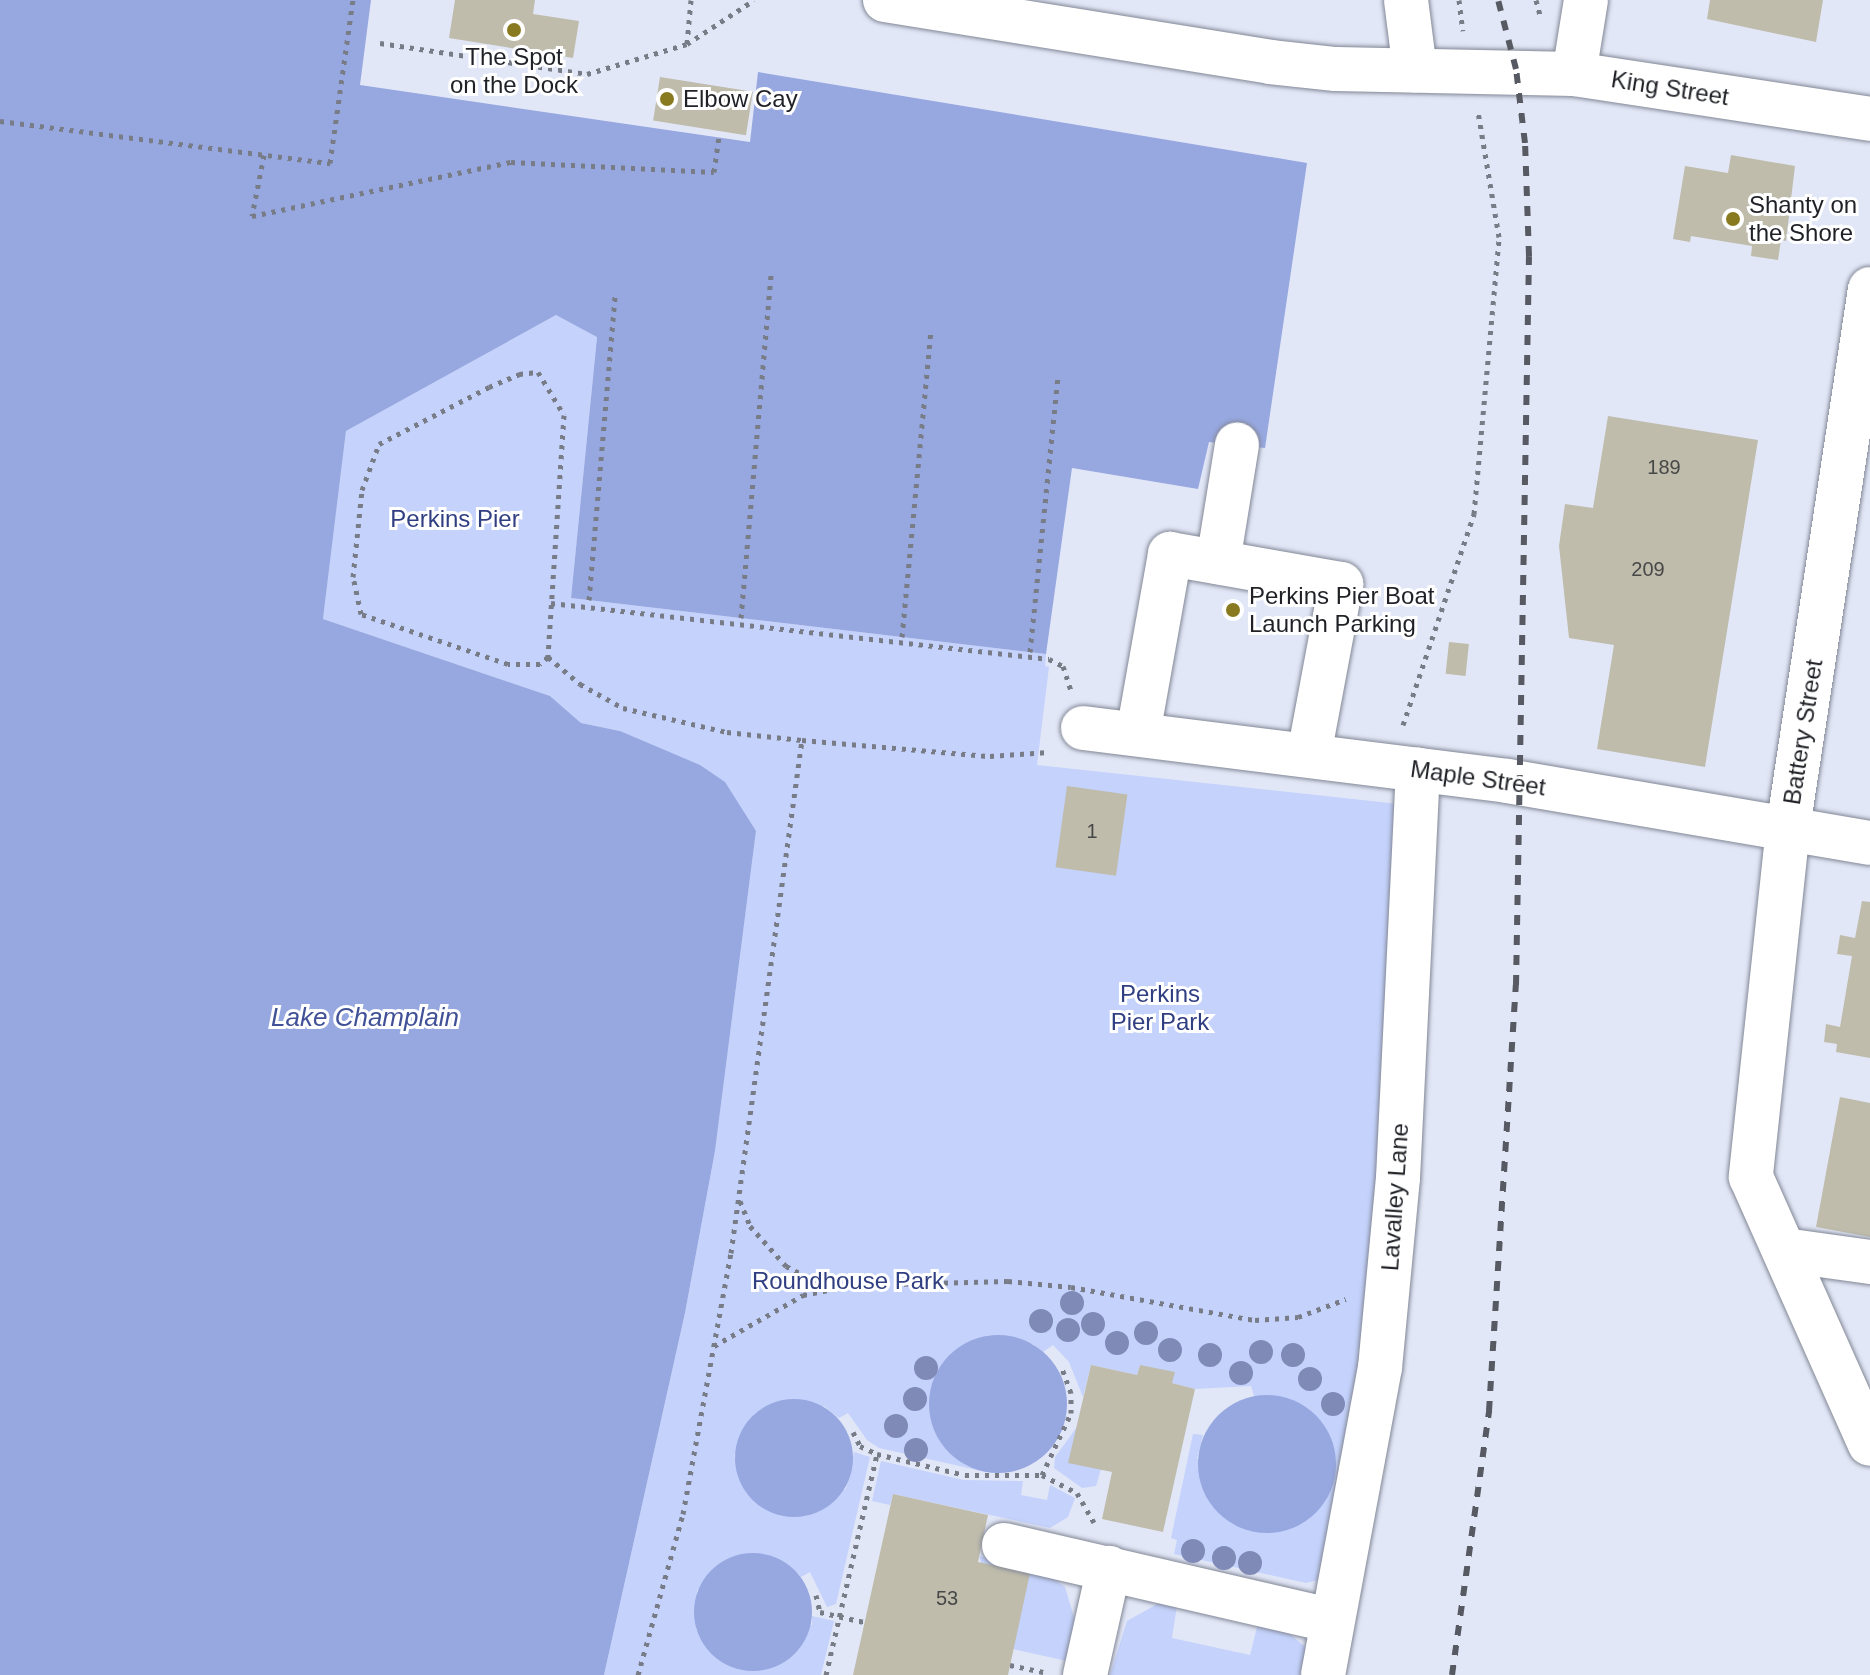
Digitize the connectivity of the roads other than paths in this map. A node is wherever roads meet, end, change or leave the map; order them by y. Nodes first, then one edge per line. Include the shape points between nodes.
1 (885, 0) edge
2 (1406, 0) edge
3 (1586, 0) edge
4 (1415, 70) junction
5 (1574, 74) junction
6 (1870, 119) edge
7 (1870, 289) edge
8 (1237, 445) dead end
9 (1218, 562) junction
10 (1083, 728) road end
11 (1138, 734) junction
12 (1309, 755) junction
13 (1418, 769) junction
14 (1788, 828) junction
15 (1870, 843) edge
16 (1784, 1250) junction
17 (1870, 1262) edge
18 (1870, 1444) edge
19 (1004, 1545) dead end
20 (1109, 1568) junction
21 (1332, 1621) junction
22 (1085, 1675) edge
23 (1323, 1675) edge

1 - 4 street, King Street via 1185,52 1336,69
2 - 4 street
3 - 5 street
4 - 5 street, King Street via 1467,54
5 - 6 street, King Street
7 - 14 street, Battery Street
8 - 9 street
9 - 11 street via 1170,554
9 - 12 street via 1341,584
10 - 11 street, Maple Street
11 - 12 street, Maple Street
12 - 13 street, Maple Street
13 - 14 street, Maple Street
13 - 21 street, Lavalley Lane via 1390,1270 1364,1474
14 - 15 street, Maple Street
14 - 16 street, Battery Street via 1751,1177
16 - 17 street
16 - 18 street
19 - 20 street
20 - 21 street
20 - 22 street
21 - 23 street, Lavalley Lane

